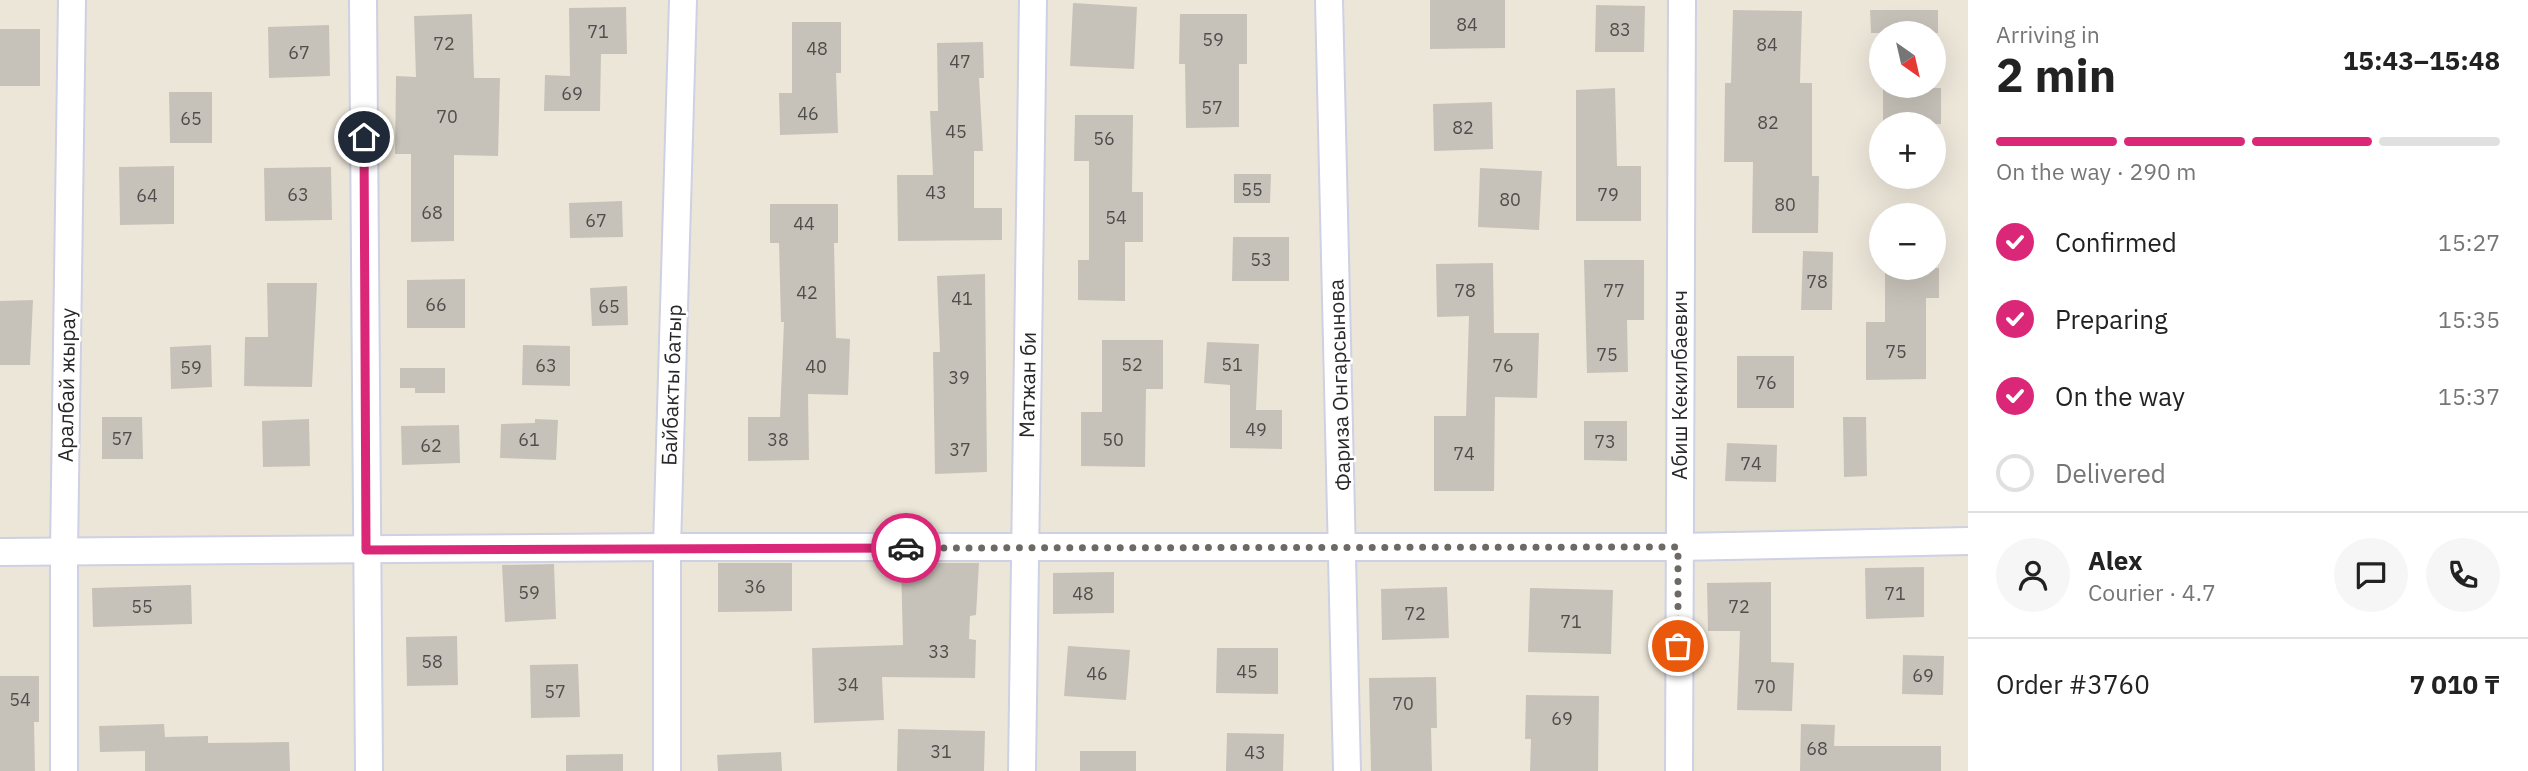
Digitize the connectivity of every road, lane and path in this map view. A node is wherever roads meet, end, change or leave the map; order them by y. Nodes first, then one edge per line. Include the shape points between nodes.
1 (72, 0) edge
2 (363, 0) edge
3 (683, 0) edge
4 (1032, 0) edge
5 (1329, 0) edge
6 (1682, 0) edge
7 (1968, 541) edge
8 (667, 547) junction
9 (1678, 547) junction
10 (1343, 548) junction
11 (1024, 549) junction
12 (366, 550) junction
13 (0, 552) edge
14 (64, 552) junction
15 (64, 771) edge
16 (369, 771) edge
17 (667, 771) edge
18 (1022, 771) edge
19 (1347, 771) edge
20 (1679, 771) edge

1 - 14 street, Аралбай жырау
2 - 12 street
3 - 8 street, Байбакты батыр
4 - 11 street, Матжан би
5 - 10 street, Фариза Онгарсынова
6 - 9 street, Абиш Кекилбаевич
7 - 9 street
8 - 11 street
8 - 12 street
8 - 17 street, Байбакты батыр
9 - 10 street
9 - 20 street, Абиш Кекилбаевич
10 - 11 street
10 - 19 street, Фариза Онгарсынова
11 - 18 street, Матжан би
12 - 14 street
12 - 16 street
13 - 14 street
14 - 15 street, Аралбай жырау

